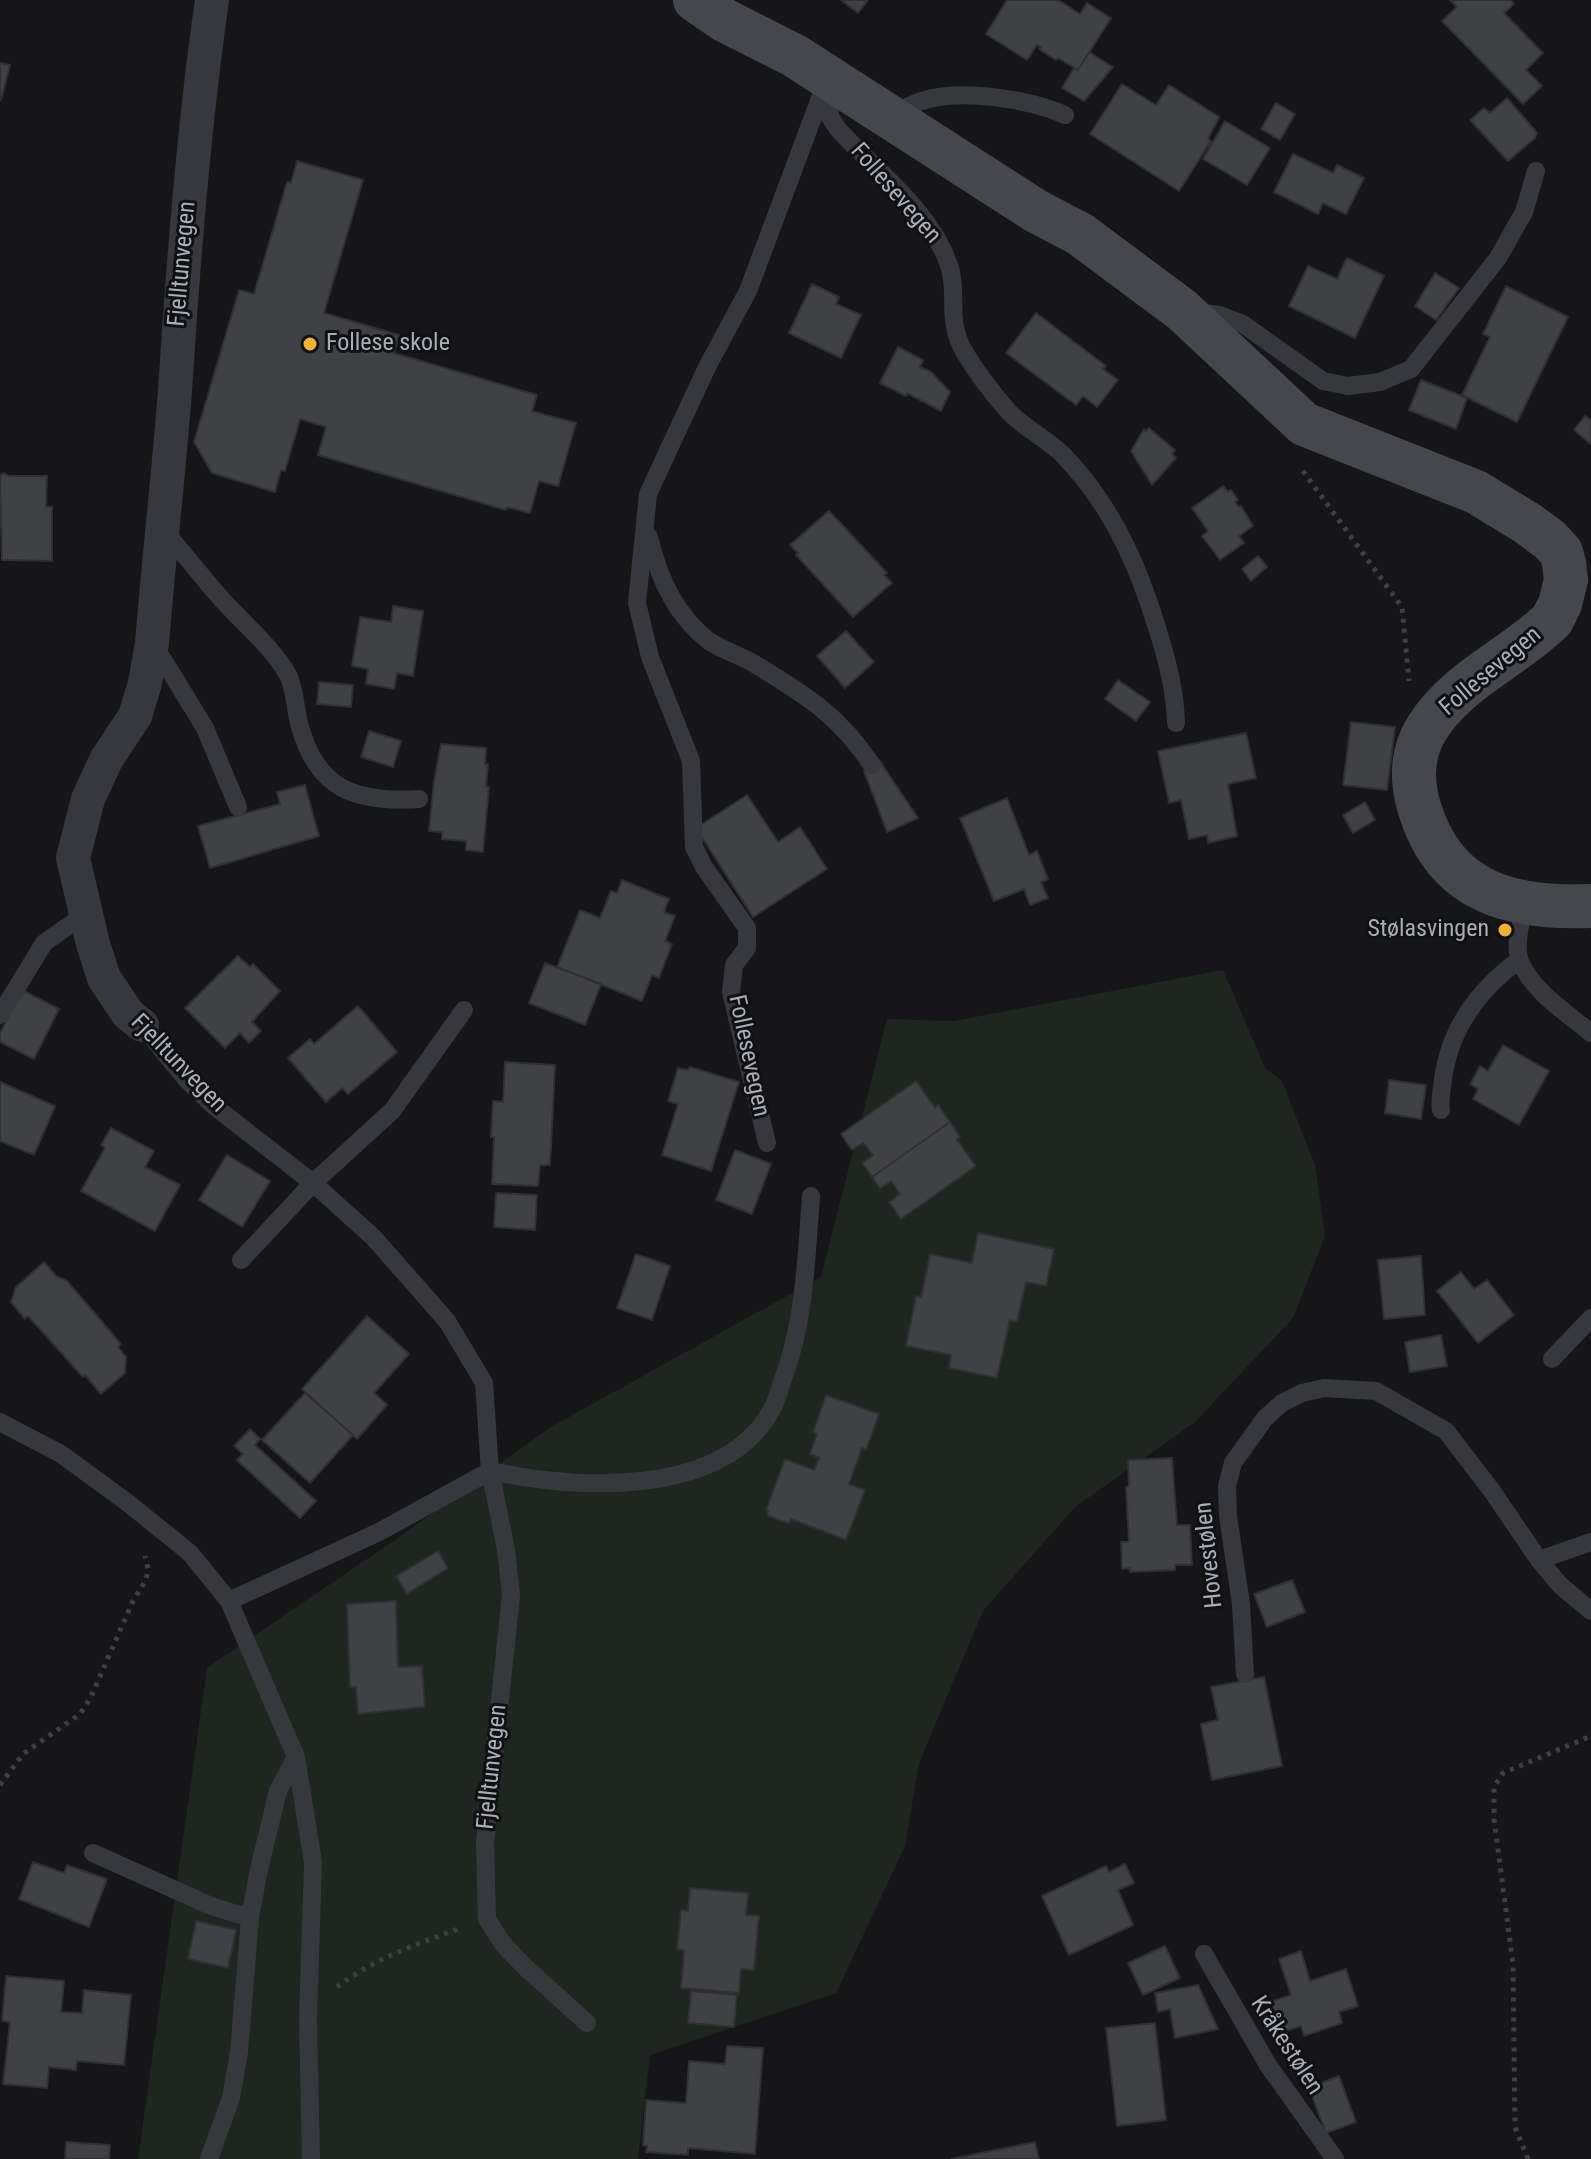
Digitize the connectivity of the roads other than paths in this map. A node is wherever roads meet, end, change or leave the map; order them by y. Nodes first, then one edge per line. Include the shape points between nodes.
1 (212, 0) edge
2 (695, 0) edge
3 (828, 77) junction
4 (1065, 115) dead end
5 (888, 116) junction
6 (1536, 171) dead end
7 (1182, 310) junction
8 (644, 519) junction
9 (162, 529) junction
10 (152, 643) junction
11 (1176, 723) dead end
12 (872, 765) dead end
13 (419, 799) dead end
14 (238, 807) dead end
15 (1525, 905) junction
16 (1591, 906) edge
17 (85, 914) junction
18 (1519, 960) junction
19 (464, 1010) dead end
20 (0, 1015) edge
21 (142, 1025) joint
22 (1591, 1033) edge
23 (1441, 1110) dead end
24 (767, 1143) dead end
25 (313, 1183) junction
26 (811, 1196) dead end
27 (241, 1260) dead end
28 (1591, 1318) edge
29 (1552, 1359) dead end
30 (0, 1422) edge
31 (490, 1471) junction
32 (1591, 1542) edge
33 (1539, 1560) junction
34 (229, 1601) junction
35 (1591, 1611) edge
36 (1245, 1674) dead end
37 (296, 1757) junction
38 (93, 1853) dead end
39 (250, 1918) junction
40 (1204, 1954) dead end
41 (587, 2023) dead end
42 (209, 2159) edge
43 (311, 2159) edge
44 (1335, 2159) edge

1 - 9 street, Fjelltunvegen via 184,239
2 - 3 main road, Follesevegen
3 - 5 main road, Follesevegen
3 - 8 lane, Follesevegen via 748,291 654,480
3 - 11 lane, Follesevegen via 830,117 838,129 915,209 943,247 951,269 952,313 966,355 1010,413 1064,456 1125,539 1173,682
4 - 5 lane via 1016,99 948,96
5 - 7 main road, Follesevegen via 1080,234
6 - 7 lane, Follesevegen via 1524,212 1498,258 1411,369 1380,382 1348,386 1323,381 1243,324
7 - 15 main road, Follesevegen via 1304,424 1476,492 1527,523 1561,552 1566,580 1552,620 1447,703 1426,729 1412,776 1429,835 1442,856 1471,883
8 - 12 lane, Follesevegen via 653,558 670,596 689,621 710,641 814,702 853,736
8 - 24 lane, Follesevegen via 637,603 641,628 691,761 694,847 747,928 747,948 734,965 731,992
9 - 10 street, Fjelltunvegen
9 - 13 lane via 289,675 300,726 326,775 362,798
10 - 14 lane via 205,728
10 - 17 street, Fjelltunvegen via 135,716 88,799 73,858
15 - 16 main road, Follesevegen
15 - 18 lane
17 - 20 lane via 44,943
17 - 21 street, Fjelltunvegen via 104,978
18 - 22 lane via 1536,986
18 - 23 lane via 1488,986 1452,1039
19 - 25 lane via 392,1111
21 - 25 lane, Fjelltunvegen via 214,1106
25 - 27 lane
25 - 31 lane, Fjelltunvegen via 388,1254 462,1344 484,1383
26 - 31 lane via 803,1310 771,1411 749,1439 700,1470 665,1477 572,1482
28 - 29 lane
30 - 34 lane via 61,1454 140,1512 190,1553
31 - 34 lane via 379,1532
31 - 41 lane, Fjelltunvegen via 511,1595 485,1843 487,1919 525,1967
32 - 33 lane
33 - 35 lane, Hovestølen
33 - 36 lane, Hovestølen via 1446,1431 1376,1391 1324,1388 1302,1393 1265,1418 1233,1463 1227,1486
34 - 37 lane
37 - 39 lane via 278,1791
37 - 43 lane via 313,1862 308,2009
38 - 39 lane
39 - 42 lane via 239,2052 231,2098
40 - 44 lane, Kråkestølen via 1268,2065

